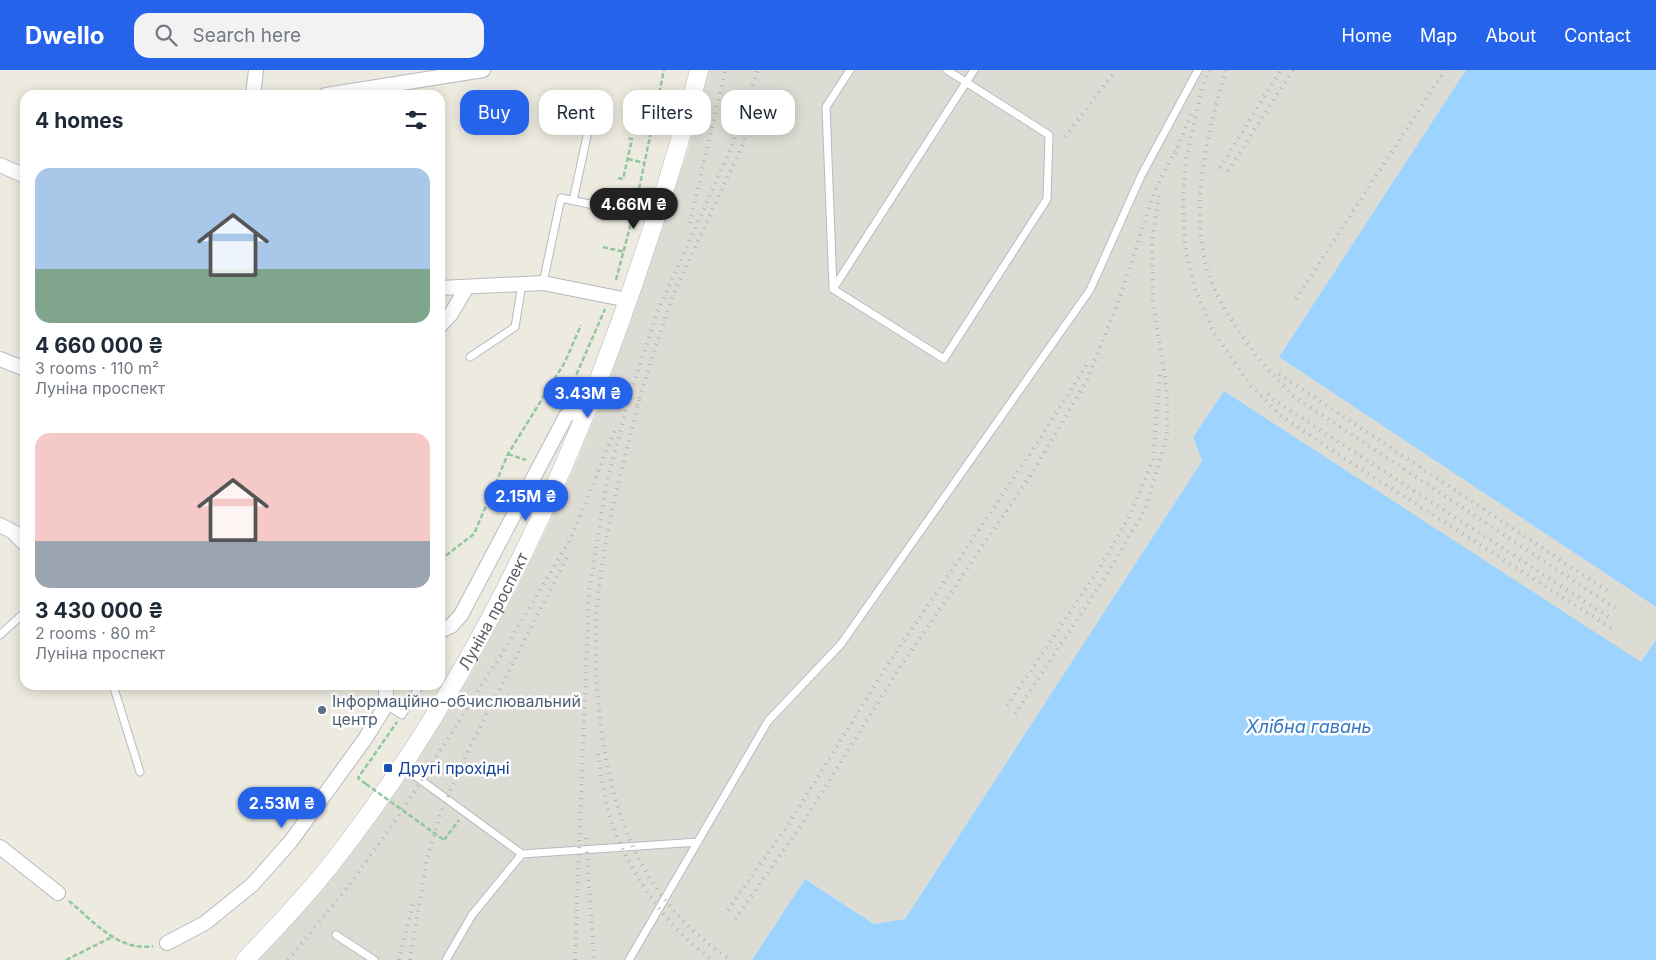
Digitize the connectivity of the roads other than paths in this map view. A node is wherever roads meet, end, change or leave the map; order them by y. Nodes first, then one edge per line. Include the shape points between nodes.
1 (256, 70) edge
2 (483, 70) edge
3 (699, 70) edge
4 (850, 70) edge
5 (946, 70) edge
6 (974, 70) edge
7 (1198, 70) edge
8 (966, 82) junction
9 (254, 90) edge
10 (357, 90) edge
11 (587, 135) edge
12 (0, 165) edge
13 (20, 174) edge
14 (573, 201) junction
15 (656, 218) junction
16 (543, 283) junction
17 (522, 284) junction
18 (467, 287) junction
19 (445, 288) edge
20 (833, 289) junction
21 (628, 300) junction
22 (445, 321) edge
23 (470, 357) dead end
24 (0, 359) edge
25 (20, 367) edge
26 (594, 398) junction
27 (2, 526) edge
28 (20, 532) edge
29 (20, 535) edge
30 (20, 543) edge
31 (20, 617) edge
32 (445, 629) edge
33 (0, 635) edge
34 (115, 690) edge
35 (386, 690) edge
36 (417, 690) edge
37 (386, 705) junction
38 (402, 767) junction
39 (140, 772) dead end
40 (698, 842) junction
41 (0, 847) edge
42 (522, 854) junction
43 (58, 892) road end
44 (336, 935) dead end
45 (167, 944) road end
46 (245, 960) edge
47 (374, 960) edge
48 (446, 960) edge
49 (629, 960) edge

1 - 9 street
2 - 10 street
3 - 15 street, Луніна проспект via 681,142
4 - 20 lane via 826,107
5 - 8 lane
6 - 8 lane
7 - 40 lane via 1141,176 1090,290 841,644 768,721
8 - 20 lane
8 - 20 lane via 1049,135 1047,199 944,360
11 - 14 lane
12 - 13 street
14 - 15 lane
14 - 16 lane via 561,198
15 - 21 street, Луніна проспект
16 - 17 street
16 - 21 street
17 - 18 street
17 - 23 lane via 515,327
18 - 19 street
18 - 22 street
21 - 26 street, Луніна проспект
24 - 25 street
26 - 32 street via 566,416 461,615
26 - 38 street, Луніна проспект via 508,585 465,666
27 - 28 street
27 - 29 street
27 - 30 lane
31 - 33 lane
34 - 39 lane
35 - 37 street
36 - 37 lane via 402,715
37 - 45 street via 291,841 252,885 205,923
38 - 42 lane
38 - 46 street, Луніна проспект via 336,858
40 - 42 lane
40 - 49 lane
41 - 43 street
42 - 48 lane via 472,915
44 - 47 lane

